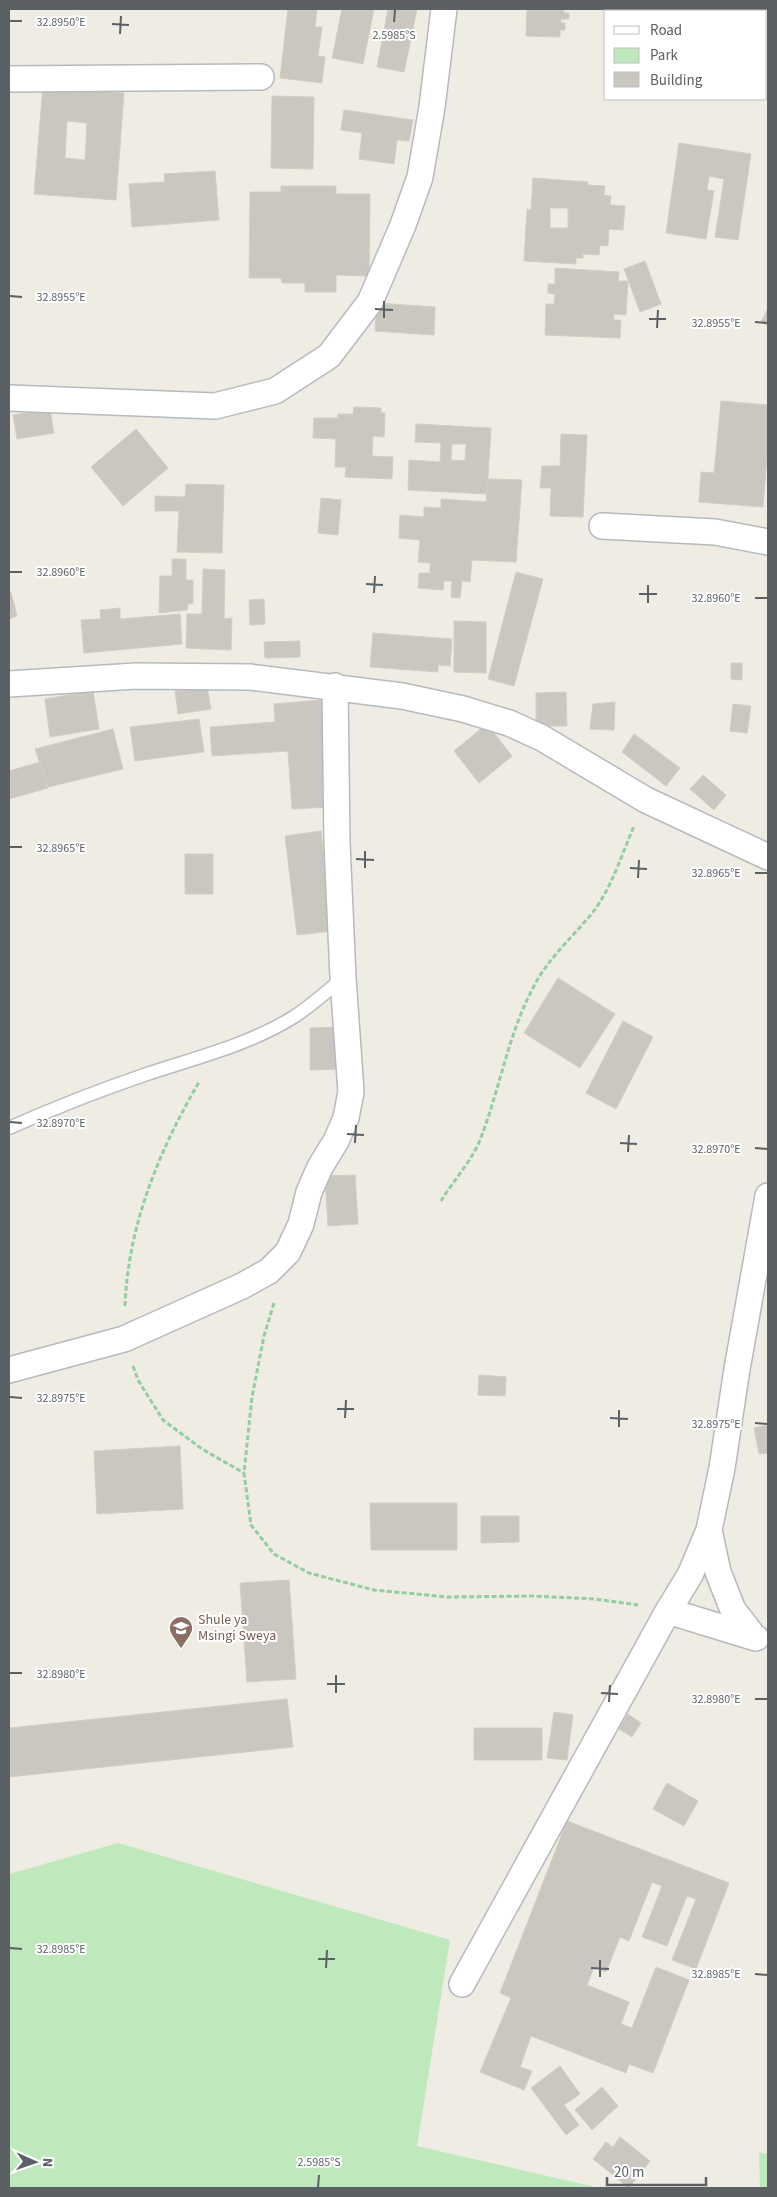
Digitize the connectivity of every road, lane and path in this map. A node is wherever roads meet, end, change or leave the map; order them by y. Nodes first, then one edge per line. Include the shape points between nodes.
1 (444, 9) edge
2 (261, 76) dead end
3 (9, 79) edge
4 (9, 398) edge
5 (602, 526) dead end
6 (768, 542) edge
7 (9, 684) edge
8 (335, 686) junction
9 (646, 800) junction
10 (768, 857) edge
11 (343, 978) junction
12 (217, 1051) junction
13 (9, 1128) edge
14 (768, 1196) edge
15 (440, 1201) dead end
16 (275, 1299) dead end
17 (124, 1339) junction
18 (9, 1370) edge
19 (244, 1473) junction
20 (709, 1530) junction
21 (668, 1612) junction
22 (761, 1639) edge
23 (462, 1984) dead end

1 - 4 street via 420,177 370,302 329,356 275,391 215,406
2 - 3 street
5 - 6 street via 715,532
7 - 8 street via 136,676 240,677
8 - 9 street via 402,696 509,723 542,738
8 - 11 street
9 - 10 street
9 - 15 path via 608,888 594,911 547,962 533,987 511,1039 479,1142
11 - 12 lane via 291,1018
11 - 17 street via 351,1092 346,1118 309,1192 301,1224 288,1252 270,1270 242,1286
12 - 13 lane via 145,1074
12 - 17 path via 160,1156 143,1207 126,1273
14 - 20 street
16 - 19 path via 252,1397
17 - 18 street
17 - 19 path via 138,1380 164,1420 202,1449
19 - 21 path via 251,1525 274,1554 309,1572 374,1590 448,1597 595,1599 628,1602
20 - 21 street via 690,1575
20 - 22 street via 718,1572 733,1610
21 - 22 street
21 - 23 street

